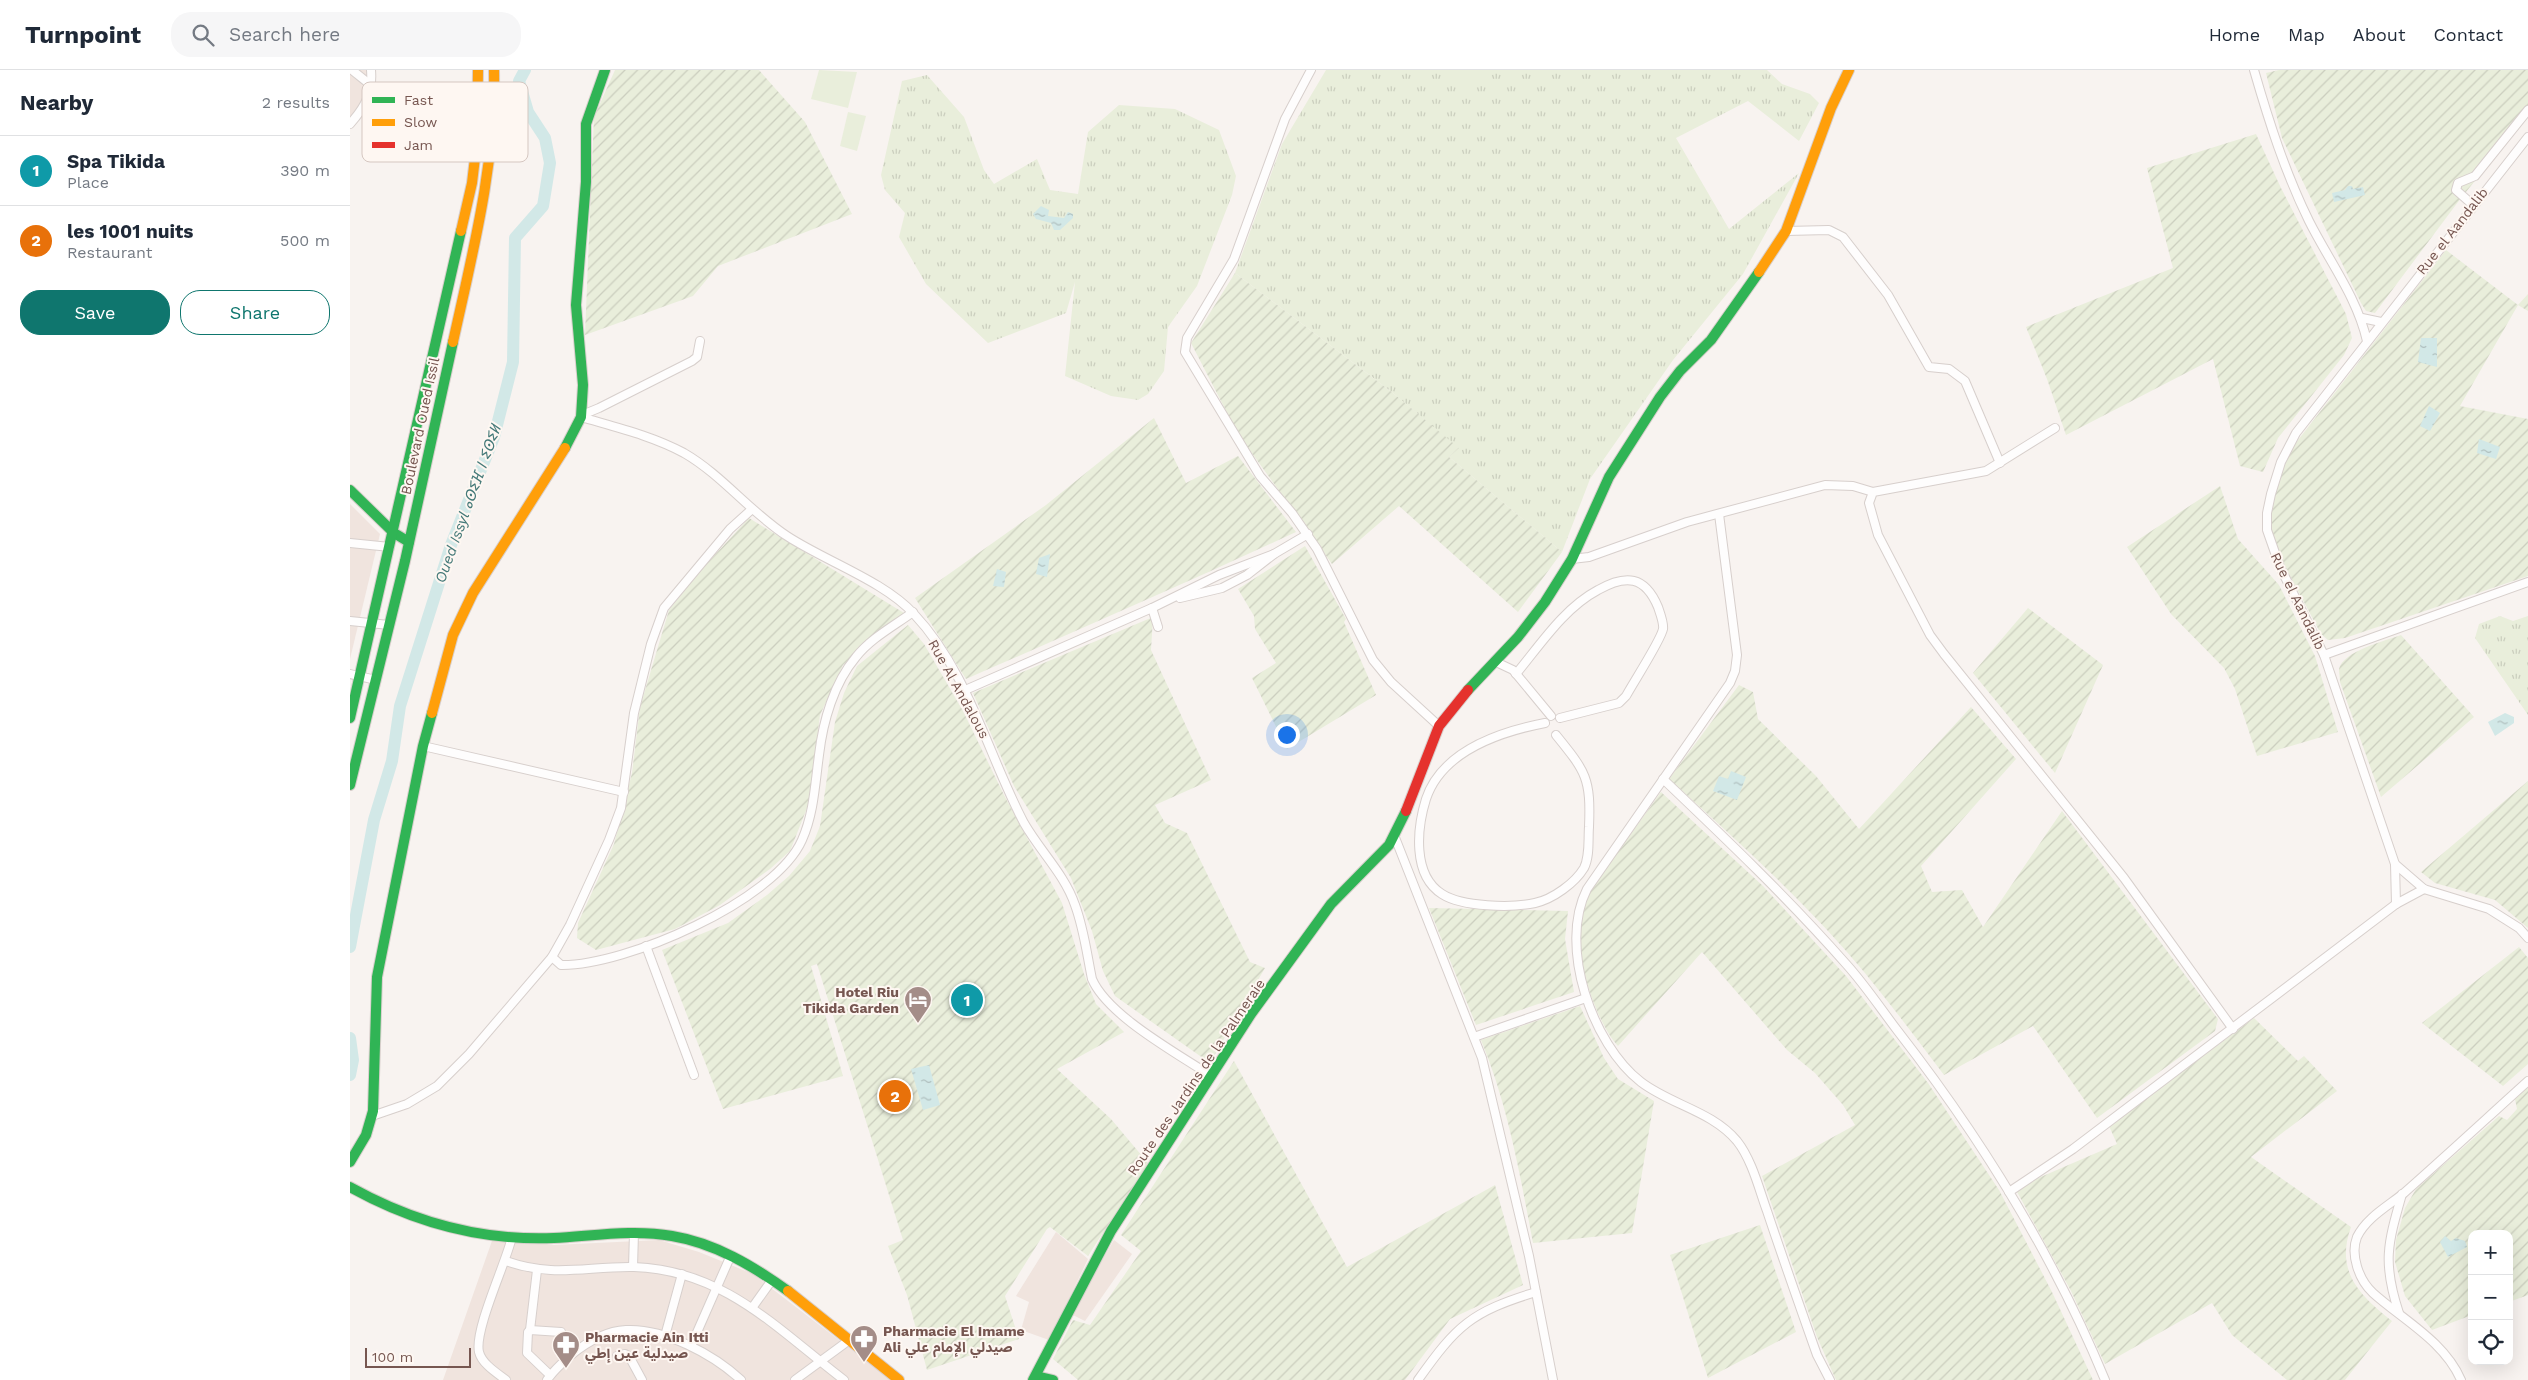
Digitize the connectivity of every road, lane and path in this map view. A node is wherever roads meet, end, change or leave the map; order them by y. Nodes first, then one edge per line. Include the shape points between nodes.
1 (352, 70) edge
2 (605, 70) edge
3 (1310, 70) edge
4 (1849, 70) edge
5 (2254, 70) edge
6 (367, 82) edge
7 (362, 108) edge
8 (2528, 110) edge
9 (351, 120) edge
10 (2526, 142) edge
11 (475, 162) edge
12 (490, 162) edge
13 (2473, 205) junction
14 (1786, 231) junction
15 (2362, 318) junction
16 (2381, 322) junction
17 (700, 341) dead end
18 (2367, 341) junction
19 (582, 416) junction
20 (2055, 428) dead end
21 (2000, 463) junction
22 (350, 490) edge
23 (1873, 492) junction
24 (752, 510) junction
25 (1719, 514) junction
26 (394, 533) junction
27 (1308, 534) junction
28 (408, 542) junction
29 (350, 543) edge
30 (390, 547) junction
31 (1274, 554) junction
32 (1572, 559) junction
33 (2528, 582) edge
34 (1170, 600) junction
35 (1152, 608) junction
36 (913, 612) junction
37 (350, 621) edge
38 (374, 622) junction
39 (389, 625) junction
40 (1158, 627) dead end
41 (2324, 655) junction
42 (1496, 662) junction
43 (1516, 674) junction
44 (355, 675) edge
45 (376, 680) junction
46 (963, 691) junction
47 (1551, 716) dead end
48 (350, 718) edge
49 (1560, 718) dead end
50 (1545, 723) dead end
51 (1439, 726) junction
52 (1556, 735) dead end
53 (423, 746) junction
54 (1663, 780) junction
55 (350, 785) edge
56 (624, 792) junction
57 (1394, 835) junction
58 (2395, 864) junction
59 (2424, 889) junction
60 (2396, 904) junction
61 (2528, 938) edge
62 (646, 946) junction
63 (552, 957) junction
64 (1586, 998) junction
65 (2233, 1029) junction
66 (1474, 1037) junction
67 (694, 1075) dead end
68 (1211, 1076) junction
69 (2528, 1081) edge
70 (372, 1116) junction
71 (350, 1162) edge
72 (350, 1187) edge
73 (2009, 1192) junction
74 (2402, 1194) junction
75 (634, 1233) junction
76 (512, 1237) junction
77 (731, 1255) junction
78 (506, 1261) junction
79 (633, 1267) junction
80 (537, 1270) junction
81 (682, 1274) junction
82 (772, 1280) junction
83 (717, 1286) junction
84 (1536, 1292) junction
85 (752, 1308) junction
86 (2399, 1313) junction
87 (530, 1330) junction
88 (562, 1332) dead end
89 (665, 1336) junction
90 (848, 1341) junction
91 (691, 1346) junction
92 (617, 1356) dead end
93 (819, 1361) junction
94 (548, 1378) edge
95 (1034, 1378) edge
96 (506, 1380) edge
97 (642, 1380) edge
98 (741, 1380) edge
99 (795, 1380) edge
100 (844, 1380) edge
101 (899, 1380) edge
102 (1053, 1380) edge
103 (1418, 1380) edge
104 (1552, 1380) edge
105 (1830, 1380) edge
106 (2106, 1380) edge
107 (2461, 1380) edge

1 - 6 street
2 - 19 street via 586,124 586,182 576,305 583,385
3 - 27 street via 1285,119 1234,259 1185,342 1185,352 1255,469
4 - 14 street, Route des Jardins de la Palmeraie via 1831,108
5 - 15 street via 2282,162
7 - 9 street
8 - 13 street via 2475,176 2458,183 2456,190
10 - 13 street, Rue el Aandalib
11 - 26 street, Boulevard Oued Issil
12 - 28 street, Boulevard Oued Issil via 487,187
13 - 16 street, Rue el Aandalib
14 - 21 street via 1829,230 1843,237 1888,295 1929,366 1949,369 1965,381
14 - 32 street, Route des Jardins de la Palmeraie via 1727,319 1660,397 1609,476
15 - 16 street
15 - 18 street
16 - 18 street, Rue el Aandalib
17 - 19 street via 697,357 692,361
18 - 41 street, Rue el Aandalib via 2296,433 2282,462 2267,513 2267,530 2276,558
19 - 24 street, Rue Al Andalous via 683,453 719,479
19 - 53 street via 555,466 459,619
20 - 21 street
21 - 23 street via 1975,474
22 - 26 street
23 - 25 street via 1852,486 1825,485
23 - 65 street via 1868,503 1878,535 1930,635 2124,878
24 - 36 street, Rue Al Andalous via 788,536 876,586
24 - 56 street via 730,529 664,608 651,644 634,713
25 - 32 street via 1589,557
25 - 54 street via 1737,655 1735,671
26 - 28 street
26 - 30 street, Boulevard Oued Issil
27 - 31 street
27 - 51 street via 1373,660 1391,682
28 - 39 street, Boulevard Oued Issil
29 - 30 street
30 - 38 street, Boulevard Oued Issil
31 - 34 street via 1218,575
31 - 34 street via 1247,575 1222,588
32 - 42 street, Route des Jardins de la Palmeraie via 1545,602
33 - 41 street
34 - 35 street
35 - 40 street
35 - 46 street
36 - 46 street, Rue Al Andalous via 940,649
36 - 62 street via 856,657 835,693 821,740 810,819 797,850 770,878 716,917
37 - 38 street
38 - 39 street
38 - 44 street, Boulevard Oued Issil
39 - 45 street, Boulevard Oued Issil
41 - 58 street, Rue el Aandalib
42 - 43 street
42 - 51 street, Route des Jardins de la Palmeraie via 1453,706
43 - 47 street
43 - 49 street via 1557,624 1598,589 1628,579 1642,583 1652,594 1663,629 1626,696 1618,703
44 - 45 street
44 - 48 street, Boulevard Oued Issil
45 - 55 street, Boulevard Oued Issil
46 - 68 street, Rue Al Andalous via 1023,821 1070,892 1096,988 1131,1022
50 - 52 street via 1506,732 1468,750 1448,765 1429,791 1420,823 1419,850 1427,877 1442,894 1484,904 1536,903 1566,886 1584,868 1588,856 1588,783 1579,764
51 - 57 street, Route des Jardins de la Palmeraie
53 - 56 street
53 - 70 street via 377,977
54 - 64 street via 1587,889 1578,908 1577,954
54 - 73 street via 1755,867 1847,966 1938,1084
56 - 63 street via 609,840
57 - 66 street
57 - 68 street, Route des Jardins de la Palmeraie via 1376,860 1331,904 1251,1014
58 - 59 street
58 - 60 street
59 - 60 street
59 - 61 street via 2489,909 2519,928
60 - 65 street
62 - 63 street via 570,965 561,965
62 - 67 street
63 - 70 street via 469,1054 437,1086 407,1104
64 - 66 street
64 - 105 street via 1626,1069 1657,1091 1722,1127 1738,1142 1753,1172 1817,1354
65 - 73 street
66 - 84 street via 1497,1114
68 - 95 street, Route des Jardins de la Palmeraie via 1111,1231
69 - 74 street
70 - 71 street via 366,1135
72 - 76 street via 378,1203 426,1222
73 - 106 street via 2071,1302
74 - 86 street via 2388,1252
74 - 86 street via 2368,1222 2357,1237 2355,1249 2361,1278 2372,1292
75 - 76 street
75 - 77 street via 674,1236
75 - 79 street
76 - 78 street
77 - 82 street
77 - 83 street
78 - 80 street
78 - 96 street via 489,1302 479,1352 485,1362
79 - 80 street via 563,1272
79 - 81 street
80 - 87 street
81 - 83 street
81 - 89 street
82 - 85 street
82 - 90 street
83 - 85 street
83 - 91 street
84 - 103 street via 1502,1303 1465,1323 1449,1338
84 - 104 street
85 - 93 street
86 - 107 street via 2441,1349
87 - 88 street
87 - 94 street via 527,1353
89 - 91 street
89 - 94 street via 628,1330 607,1334 577,1350
90 - 93 street
90 - 101 street
91 - 98 street
92 - 97 street via 629,1356
93 - 99 street
93 - 100 street
95 - 102 street

